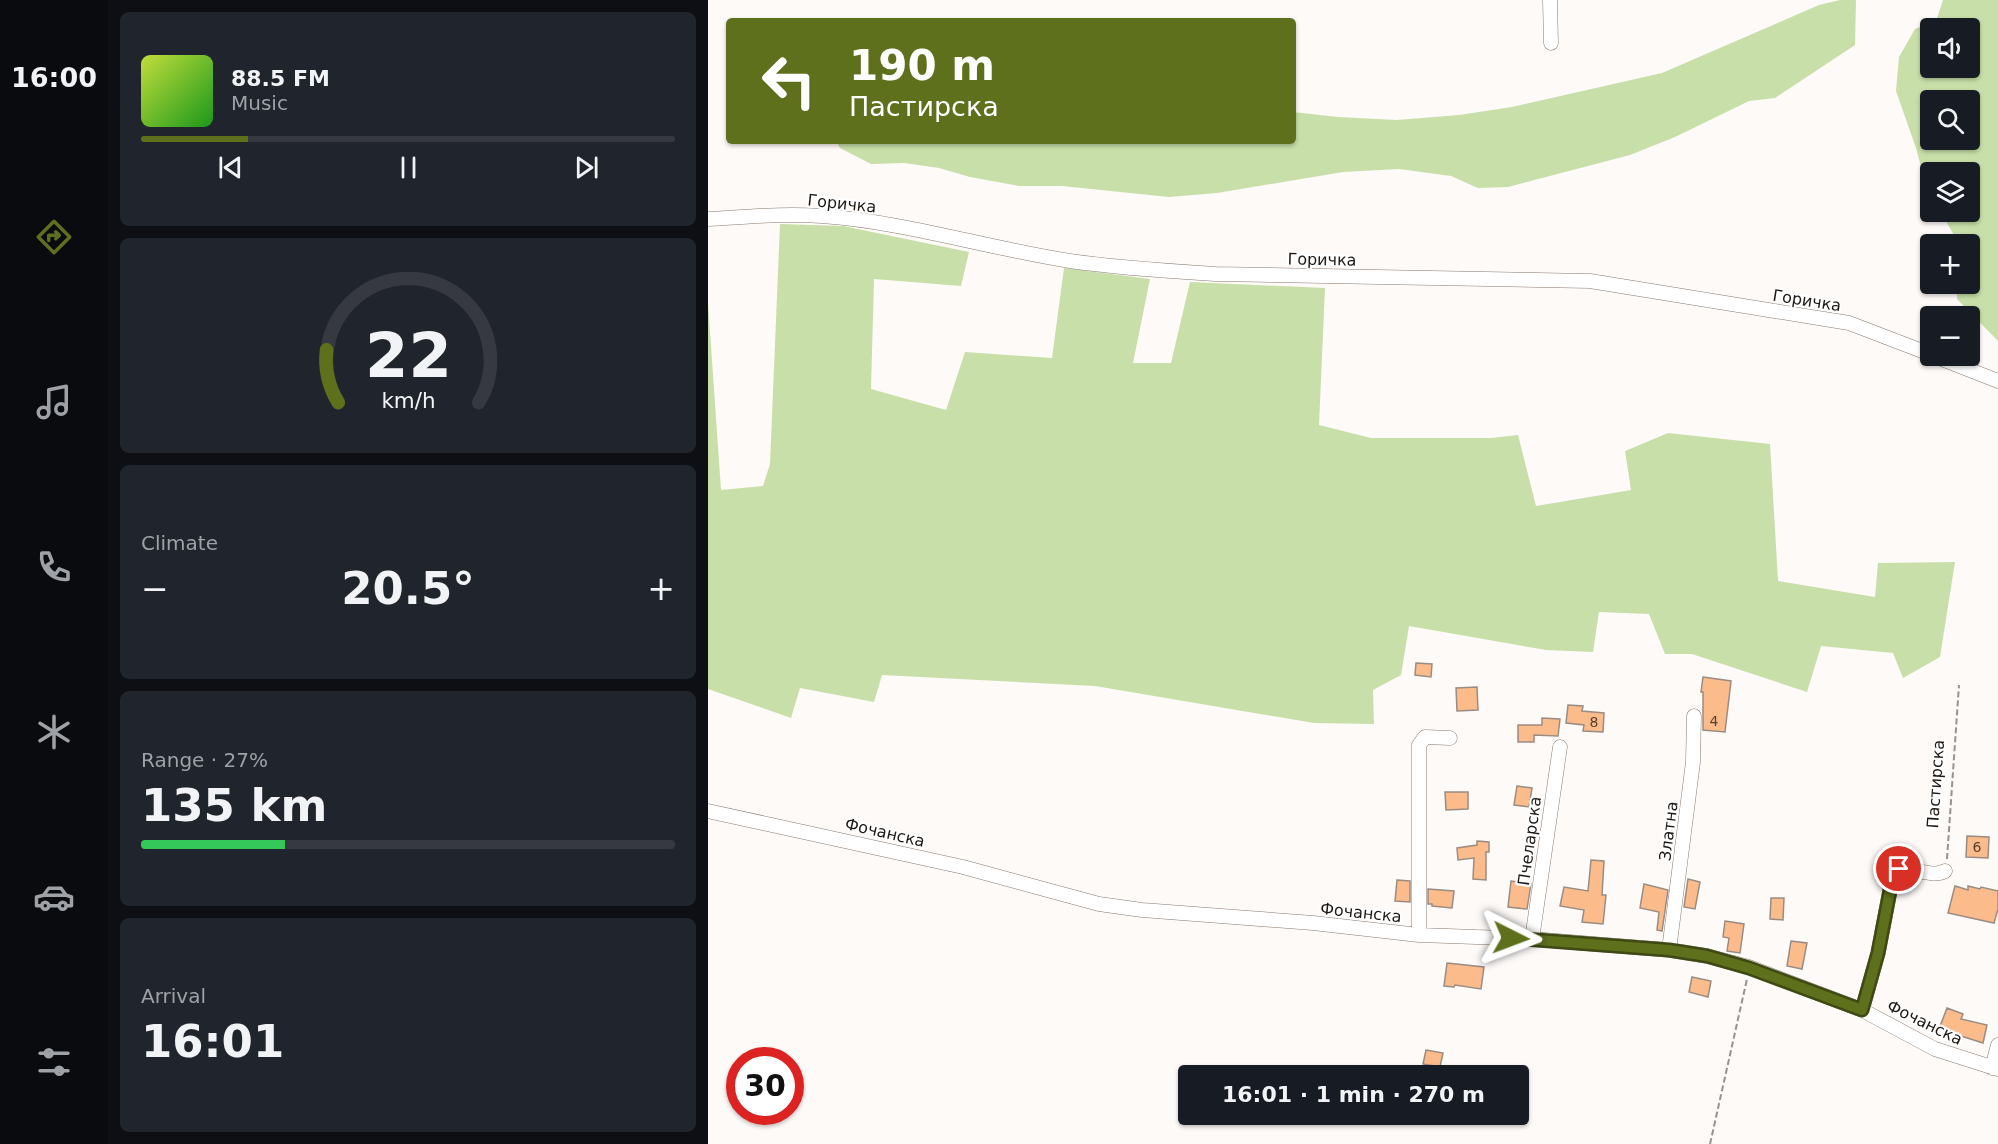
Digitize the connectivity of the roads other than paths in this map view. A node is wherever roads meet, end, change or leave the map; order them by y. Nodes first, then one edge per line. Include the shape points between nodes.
1 (1550, 0) edge
2 (1551, 43) dead end
3 (708, 219) edge
4 (1920, 350) edge
5 (1960, 366) edge
6 (1998, 381) edge
7 (1694, 716) dead end
8 (1450, 738) dead end
9 (1560, 747) dead end
10 (708, 811) edge
11 (1945, 871) road end
12 (1419, 935) junction
13 (1532, 939) junction
14 (1669, 950) junction
15 (1862, 1010) junction
16 (1998, 1045) edge
17 (1995, 1069) edge

1 - 2 street
3 - 4 street, Горичка via 773,215 875,222 1071,261 1174,272 1590,281 1849,323
5 - 6 street, Горичка
7 - 14 street, Златна via 1693,762
8 - 12 street via 1425,737 1419,745
9 - 13 street, Пчеларска
10 - 12 street, Фочанска via 963,867 1099,904
11 - 15 street via 1933,874 1899,869 1893,875
12 - 13 street, Фочанска
13 - 14 street, Фочанска
14 - 15 street, Фочанска via 1749,968
15 - 17 street, Фочанска via 1935,1049
16 - 17 street

